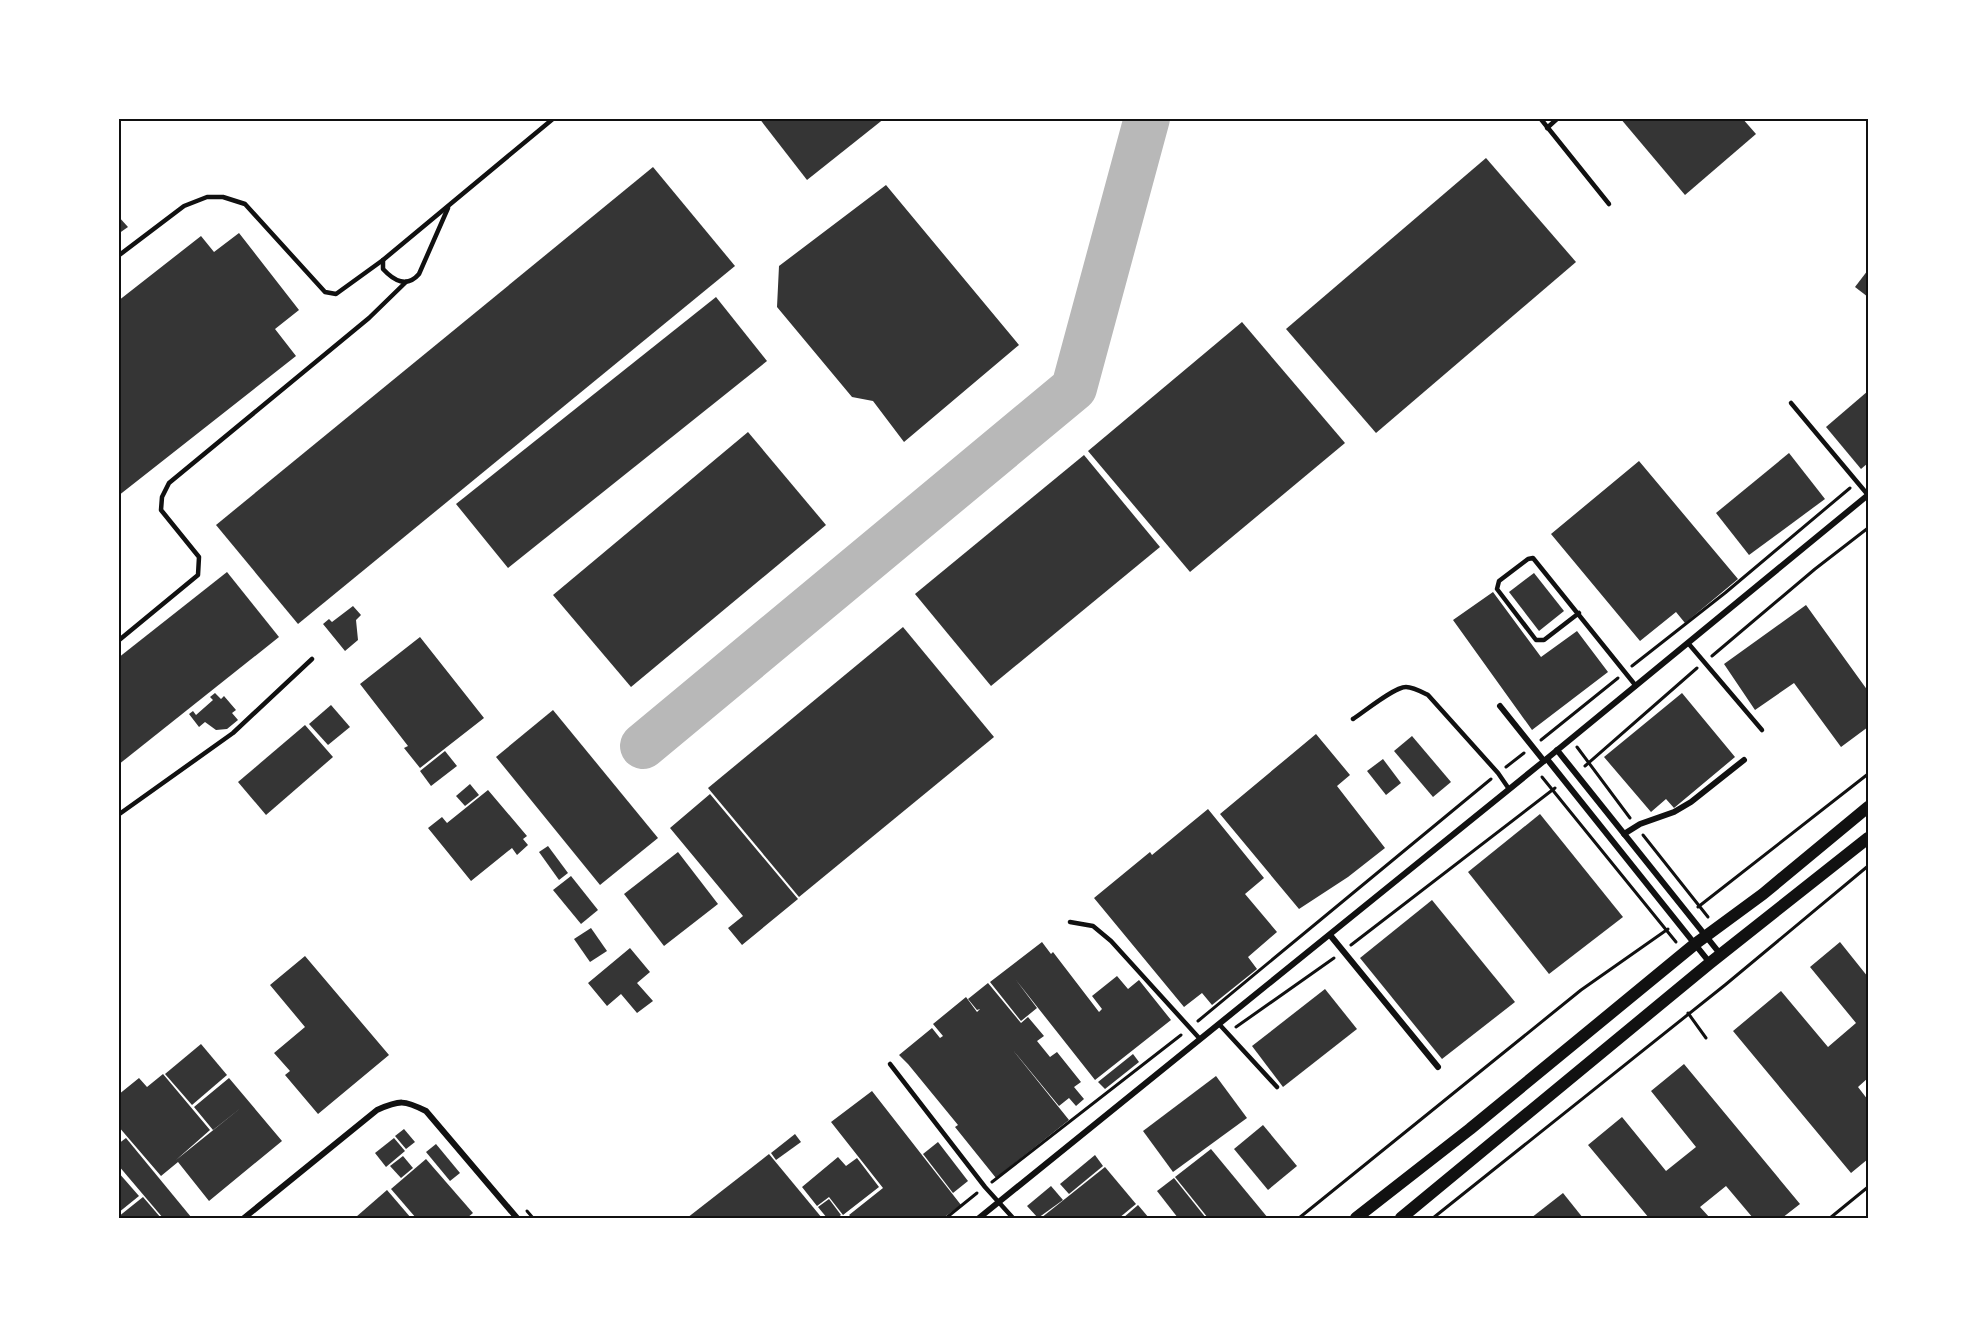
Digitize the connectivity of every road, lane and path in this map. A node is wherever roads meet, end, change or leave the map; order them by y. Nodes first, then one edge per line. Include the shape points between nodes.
1 (554, 118) edge
2 (1540, 118) edge
3 (1558, 118) edge
4 (1547, 128) junction
5 (1609, 204) dead end
6 (449, 206) junction
7 (118, 256) edge
8 (383, 260) junction
9 (406, 282) junction
10 (1791, 403) dead end
11 (1857, 483) junction
12 (1868, 495) edge
13 (1869, 528) edge
14 (1579, 613) junction
15 (118, 641) edge
16 (1688, 643) junction
17 (312, 658) dead end
18 (1705, 662) junction
19 (1625, 671) junction
20 (1636, 686) junction
21 (1500, 706) dead end
22 (1353, 719) dead end
23 (1762, 730) dead end
24 (1533, 747) junction
25 (1557, 750) junction
26 (1546, 760) junction
27 (1744, 760) dead end
28 (1535, 768) junction
29 (1498, 773) junction
30 (1576, 773) junction
31 (1869, 774) edge
32 (1564, 780) junction
33 (1509, 789) junction
34 (1552, 790) junction
35 (1869, 807) edge
36 (118, 815) edge
37 (1624, 834) junction
38 (1869, 838) edge
39 (1869, 866) edge
40 (1689, 914) junction
41 (1070, 922) dead end
42 (1676, 923) junction
43 (1667, 931) junction
44 (1330, 935) junction
45 (1706, 936) junction
46 (1695, 944) junction
47 (1343, 951) junction
48 (1685, 952) junction
49 (1721, 955) junction
50 (1710, 963) junction
51 (1688, 1014) junction
52 (1219, 1024) junction
53 (1190, 1028) junction
54 (1227, 1034) junction
55 (1706, 1038) dead end
56 (1200, 1039) junction
57 (890, 1064) dead end
58 (1438, 1067) dead end
59 (1277, 1087) dead end
60 (985, 1187) junction
61 (1869, 1187) edge
62 (999, 1202) junction
63 (526, 1209) dead end
64 (244, 1218) edge
65 (517, 1218) edge
66 (533, 1218) edge
67 (946, 1218) edge
68 (979, 1218) edge
69 (1013, 1218) edge
70 (1299, 1218) edge
71 (1356, 1218) edge
72 (1401, 1218) edge
73 (1433, 1218) edge
74 (1830, 1218) edge

1 - 6 lane
2 - 4 lane
3 - 4 lane
4 - 5 lane
6 - 8 lane
6 - 9 lane via 419,274
7 - 8 lane via 184,206 207,197 224,197 245,204 330,295
8 - 9 lane via 383,269 388,274
9 - 15 lane via 369,318 169,483 162,496 161,510 199,556 198,575
10 - 11 lane
11 - 12 lane
11 - 19 path
12 - 16 street
13 - 18 path
14 - 14 lane via 1533,558 1497,585 1536,640 1544,640
14 - 19 lane
16 - 18 lane
16 - 20 street
17 - 36 lane via 233,733
18 - 23 lane
18 - 30 path
19 - 20 lane
19 - 24 path
20 - 25 street
21 - 24 street
22 - 29 lane via 1404,687 1419,690 1428,695
24 - 26 street
24 - 29 path
25 - 26 street
25 - 30 street
26 - 28 street
26 - 32 street
27 - 37 street via 1691,802
28 - 33 street
28 - 34 path
29 - 33 lane
29 - 53 path
30 - 37 street
31 - 40 path
32 - 34 path
32 - 42 street
33 - 44 street
34 - 43 path
34 - 47 path
35 - 45 main road
37 - 40 street
38 - 49 main road
39 - 51 path
40 - 45 street
41 - 53 lane via 1093,926 1112,941
42 - 43 path
42 - 46 street
43 - 48 path
43 - 70 path via 1581,990
44 - 47 street
44 - 52 street
45 - 46 main road
45 - 49 street
46 - 48 main road
46 - 50 street
47 - 54 path
47 - 58 street
48 - 71 main road
49 - 50 main road
50 - 72 main road
51 - 55 path
51 - 73 path
52 - 54 lane
52 - 56 street
53 - 56 lane
53 - 60 path
54 - 59 lane
56 - 62 street
57 - 60 lane
60 - 62 lane
60 - 67 path
61 - 74 path
62 - 68 street
62 - 69 lane
63 - 66 path
64 - 65 street via 377,1110 407,1102 426,1111

